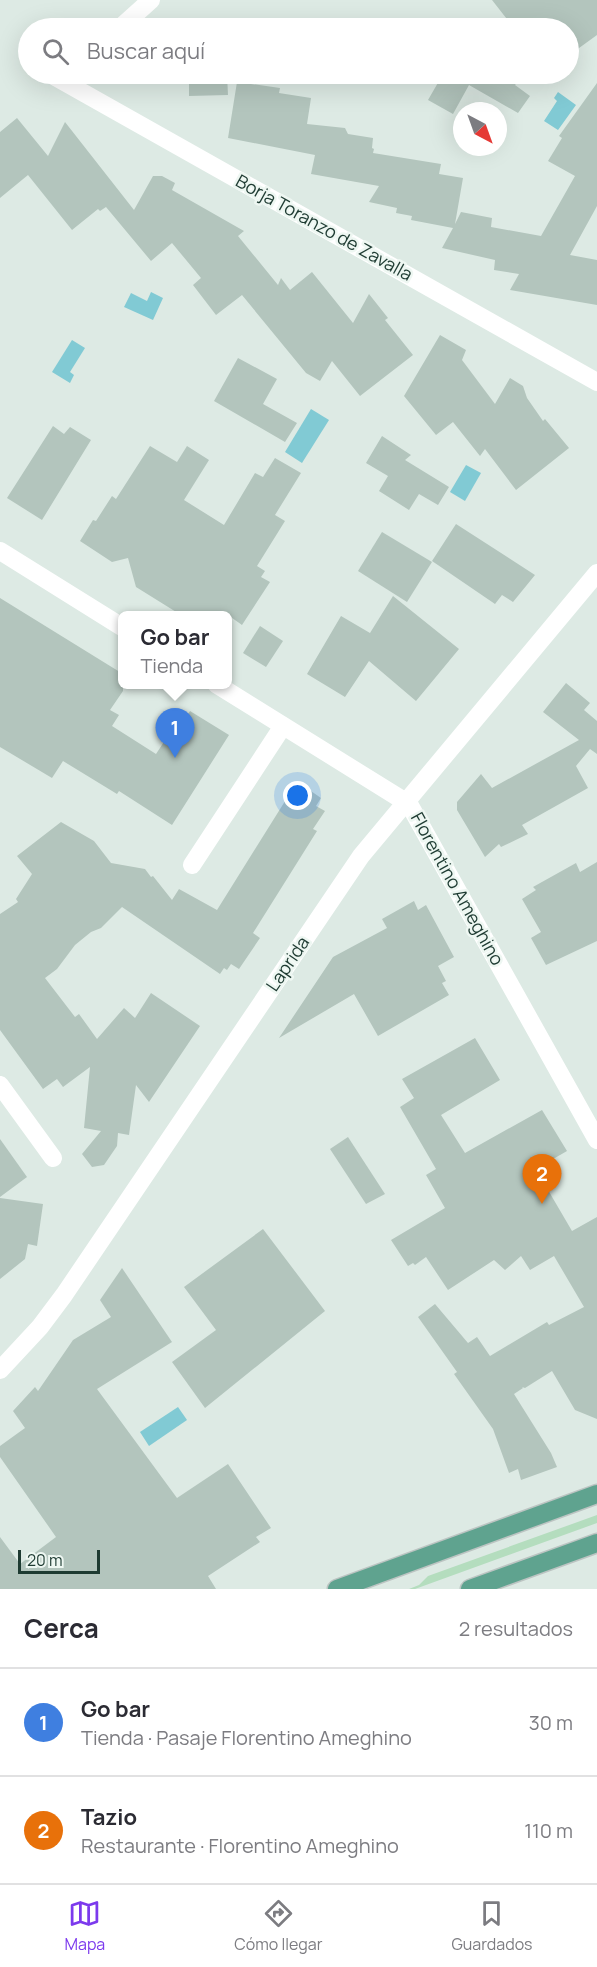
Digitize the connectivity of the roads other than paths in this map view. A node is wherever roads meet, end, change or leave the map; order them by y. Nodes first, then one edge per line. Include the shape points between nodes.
1 (151, 0) edge
2 (131, 18) edge
3 (75, 84) edge
4 (597, 382) edge
5 (0, 551) edge
6 (597, 573) edge
7 (118, 624) edge
8 (224, 689) edge
9 (284, 726) junction
10 (406, 802) junction
11 (192, 865) dead end
12 (0, 1085) edge
13 (597, 1140) edge
14 (53, 1158) dead end
15 (0, 1370) edge
16 (597, 1494) edge
17 (597, 1543) edge
18 (359, 1585) edge
19 (337, 1589) edge
20 (470, 1589) edge

1 - 2 street
3 - 4 street, Borja Toranzo de Zavalla
5 - 7 street
6 - 10 street, Laprida
8 - 9 street, Florentino Ameghino
9 - 10 street, Florentino Ameghino
9 - 11 street
10 - 13 street, Florentino Ameghino
10 - 15 street, Laprida via 361,856 55,1307
12 - 14 street
16 - 18 main road
17 - 20 main road
18 - 19 main road

